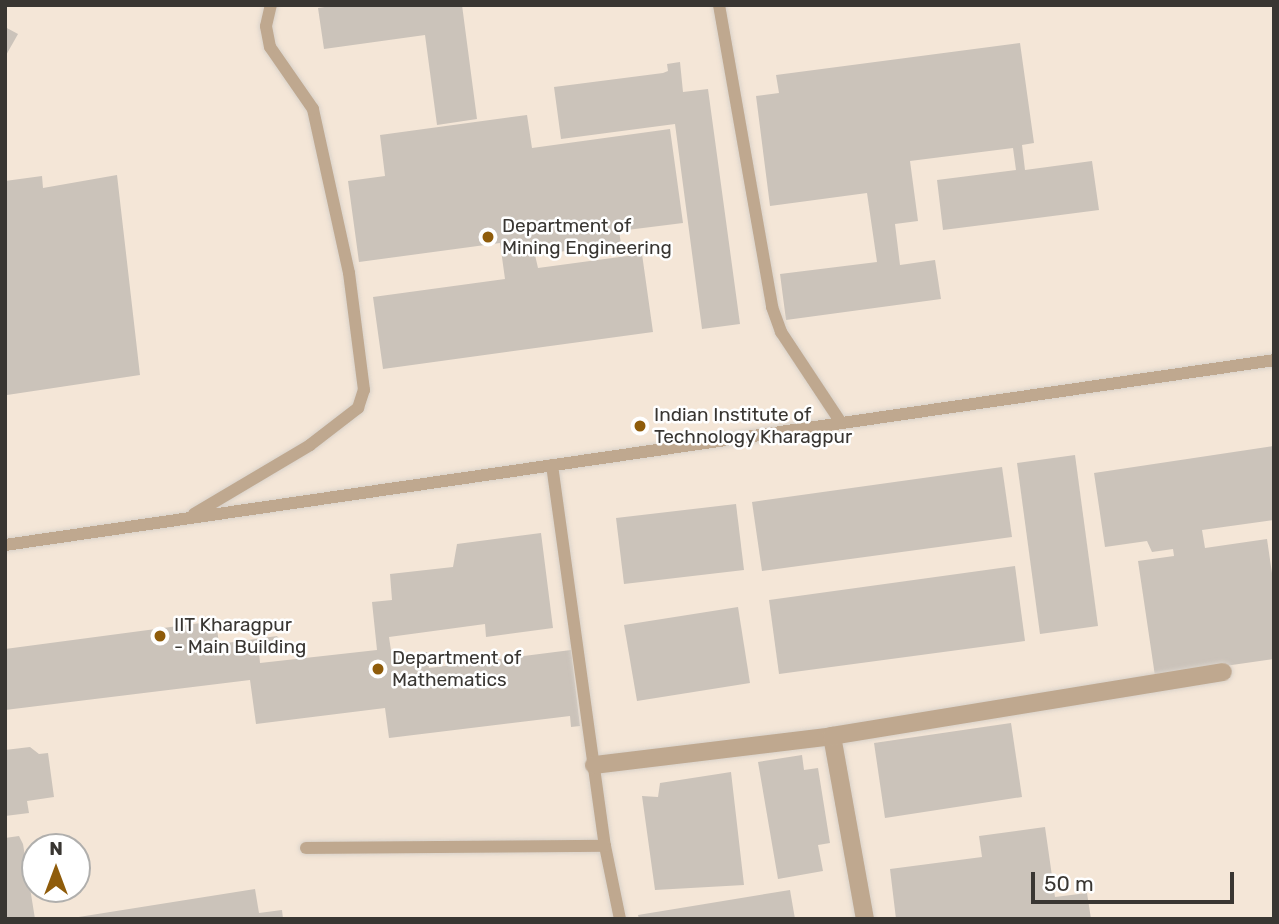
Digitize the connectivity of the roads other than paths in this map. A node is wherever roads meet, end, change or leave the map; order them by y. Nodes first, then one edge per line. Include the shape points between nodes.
1 (271, 5) edge
2 (719, 5) edge
3 (1274, 360) edge
4 (840, 421) junction
5 (552, 465) junction
6 (188, 518) junction
7 (5, 545) edge
8 (1223, 671) dead end
9 (832, 736) junction
10 (594, 765) junction
11 (605, 846) junction
12 (306, 848) dead end
13 (620, 919) edge
14 (865, 919) edge

1 - 6 lane via 266,26 270,47 313,109 349,273 364,390 358,408 310,445
2 - 4 lane via 772,307 781,332
3 - 4 lane
4 - 5 lane
5 - 6 lane
5 - 10 lane
6 - 7 lane
8 - 9 street
9 - 10 street
9 - 14 street
10 - 11 lane
11 - 12 lane
11 - 13 lane

